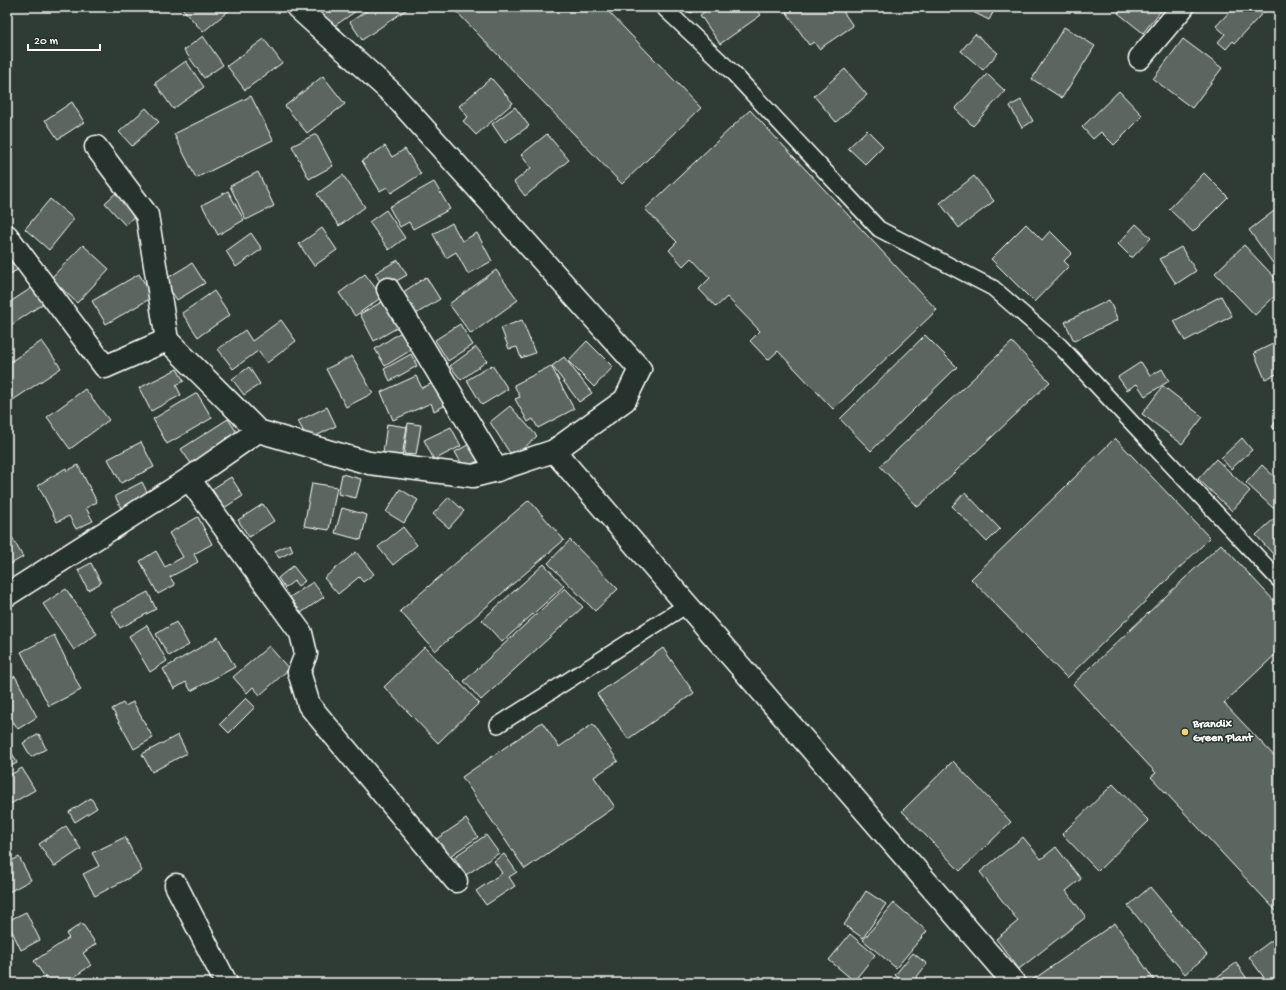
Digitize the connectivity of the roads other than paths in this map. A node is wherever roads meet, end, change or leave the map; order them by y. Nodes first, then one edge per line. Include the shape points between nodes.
1 (297, 7) edge
2 (663, 7) edge
3 (1183, 7) edge
4 (1140, 58) dead end
5 (96, 146) dead end
6 (7, 236) edge
7 (388, 289) dead end
8 (167, 340) junction
9 (258, 431) junction
10 (554, 451) junction
11 (498, 470) junction
12 (189, 479) junction
13 (1279, 580) edge
14 (7, 595) edge
15 (687, 605) junction
16 (498, 725) dead end
17 (456, 881) dead end
18 (176, 885) dead end
19 (226, 983) edge
20 (1014, 983) edge

1 - 10 street via 392,93 640,369 625,400
2 - 13 lane via 734,74 879,229 993,288 1060,346
3 - 4 street
5 - 8 street via 147,215
6 - 8 street via 105,367
7 - 11 street
8 - 9 street
9 - 11 street via 369,462 473,476
9 - 12 street
10 - 11 street
10 - 15 street
12 - 14 street
12 - 17 street via 301,632 306,654 299,672 309,705
15 - 16 lane
15 - 20 street
18 - 19 street

